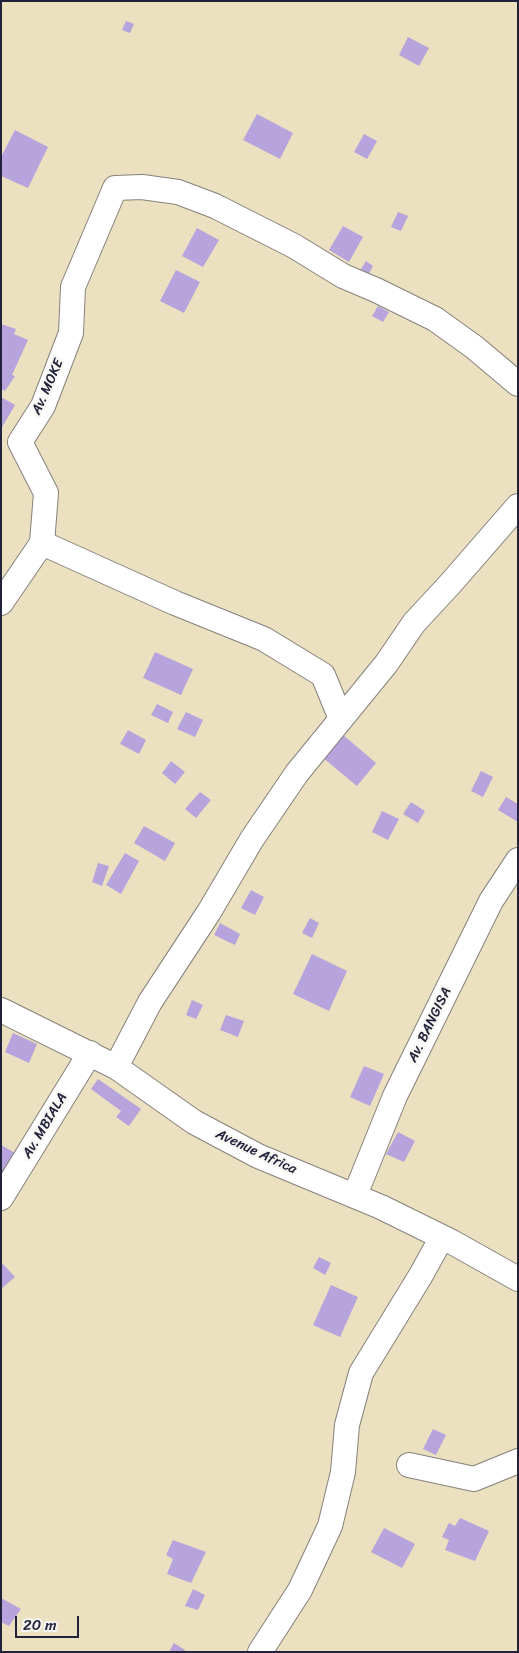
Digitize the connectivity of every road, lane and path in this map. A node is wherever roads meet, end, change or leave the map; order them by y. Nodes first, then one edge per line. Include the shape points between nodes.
1 (518, 384) edge
2 (518, 506) edge
3 (42, 543) junction
4 (1, 603) edge
5 (341, 719) junction
6 (518, 860) edge
7 (1, 1010) edge
8 (90, 1054) junction
9 (116, 1067) junction
10 (355, 1195) junction
11 (1, 1198) edge
12 (442, 1237) junction
13 (518, 1279) edge
14 (518, 1462) edge
15 (409, 1465) dead end
16 (260, 1652) edge

1 - 3 street, Av. MOKE via 435,319 343,276 294,246 215,206 178,192 142,187 115,188 73,287 71,333 42,406 20,442 46,493
2 - 5 street via 414,623 386,664
3 - 4 street, Av. MOKE
3 - 5 street via 264,640 323,675
5 - 9 street via 297,773 252,839 150,1002
6 - 10 street, Av. BANGISA via 491,901 395,1096
7 - 8 street, Avenue Africa
8 - 9 street, Avenue Africa
8 - 11 street, Av. MBIALA
9 - 10 street, Avenue Africa via 194,1122 258,1156
10 - 12 street, Avenue Africa
12 - 13 street, Avenue Africa
12 - 16 street via 362,1373 347,1425 343,1472 330,1526 300,1590
14 - 15 street via 474,1479

